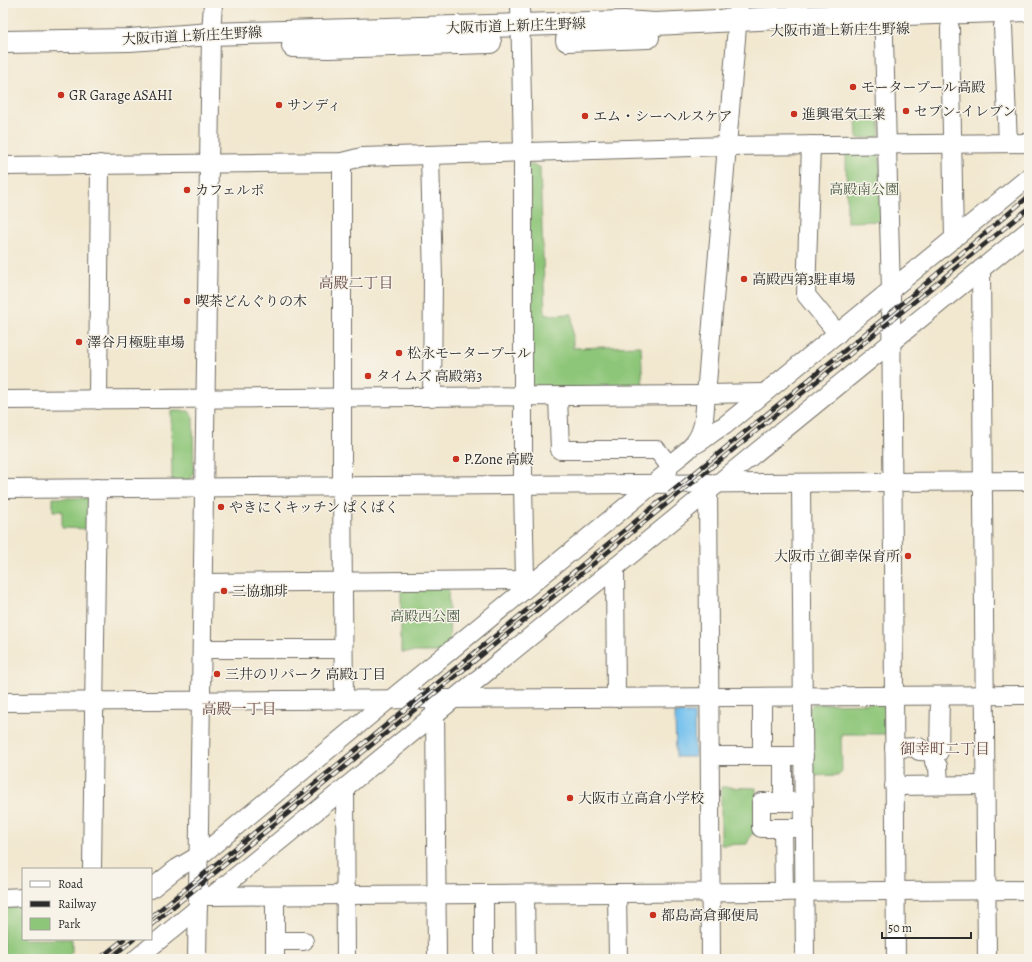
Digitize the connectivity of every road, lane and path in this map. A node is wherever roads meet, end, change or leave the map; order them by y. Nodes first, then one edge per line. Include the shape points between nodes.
1 (213, 3) edge
2 (520, 3) edge
3 (1019, 15) edge
4 (884, 16) edge
5 (738, 18) edge
6 (950, 28) junction
7 (520, 33) junction
8 (211, 41) junction
9 (4, 49) edge
10 (952, 143) junction
11 (1008, 143) junction
12 (1029, 143) edge
13 (887, 144) junction
14 (811, 145) junction
15 (726, 146) junction
16 (523, 152) junction
17 (430, 155) junction
18 (342, 162) junction
19 (209, 163) junction
20 (100, 164) junction
21 (3, 166) edge
22 (1029, 177) edge
23 (1029, 230) edge
24 (954, 239) junction
25 (981, 269) junction
26 (890, 291) junction
27 (838, 334) junction
28 (891, 343) junction
29 (764, 393) junction
30 (706, 394) junction
31 (523, 397) junction
32 (558, 397) junction
33 (432, 398) junction
34 (342, 399) junction
35 (3, 400) edge
36 (98, 400) junction
37 (205, 400) junction
38 (695, 444) junction
39 (669, 465) junction
40 (983, 481) junction
41 (1029, 481) edge
42 (892, 482) junction
43 (801, 483) junction
44 (653, 484) junction
45 (523, 485) junction
46 (342, 486) junction
47 (711, 486) junction
48 (204, 487) junction
49 (97, 488) junction
50 (3, 489) edge
51 (615, 567) junction
52 (203, 583) junction
53 (343, 583) junction
54 (526, 584) junction
55 (202, 649) junction
56 (343, 649) junction
57 (984, 695) junction
58 (1029, 695) edge
59 (894, 696) junction
60 (940, 696) junction
61 (762, 697) junction
62 (803, 697) junction
63 (616, 698) junction
64 (710, 698) junction
65 (452, 699) junction
66 (344, 700) junction
67 (389, 700) junction
68 (201, 701) junction
69 (3, 702) edge
70 (94, 702) junction
71 (435, 707) junction
72 (894, 748) junction
73 (934, 752) junction
74 (710, 756) junction
75 (762, 756) junction
76 (782, 756) junction
77 (804, 756) junction
78 (985, 785) junction
79 (894, 786) junction
80 (938, 786) junction
81 (344, 788) junction
82 (783, 802) junction
83 (804, 802) junction
84 (783, 828) junction
85 (804, 828) junction
86 (199, 854) junction
87 (92, 868) edge
88 (152, 888) edge
89 (986, 890) junction
90 (1029, 890) edge
91 (895, 891) junction
92 (711, 892) junction
93 (784, 892) junction
94 (805, 892) junction
95 (617, 893) junction
96 (484, 894) junction
97 (525, 894) junction
98 (345, 895) junction
99 (436, 895) junction
100 (276, 896) junction
101 (22, 897) edge
102 (3, 898) edge
103 (203, 900) junction
104 (275, 941) junction
105 (304, 941) dead end
106 (136, 959) edge
107 (197, 959) edge
108 (275, 959) edge
109 (346, 959) edge
110 (437, 959) edge
111 (484, 959) edge
112 (526, 959) edge
113 (618, 959) edge
114 (711, 959) edge
115 (805, 959) edge
116 (896, 959) edge
117 (987, 959) edge

1 - 8 street
2 - 7 street
3 - 4 main road, 大阪市道上新庄生野線
3 - 6 main road, 大阪市道上新庄生野線
3 - 11 street
4 - 5 main road, 大阪市道上新庄生野線
4 - 6 main road, 大阪市道上新庄生野線
4 - 13 street
5 - 7 main road, 大阪市道上新庄生野線 via 656,24 624,22
5 - 15 street
6 - 10 street
7 - 8 main road, 大阪市道上新庄生野線
7 - 16 street
8 - 9 main road, 大阪市道上新庄生野線 via 139,40
8 - 19 street
10 - 11 street
10 - 13 street
10 - 24 street
11 - 12 street
13 - 14 street
13 - 26 street
14 - 15 street
14 - 27 street via 806,295
15 - 16 street
15 - 30 street
16 - 17 street
16 - 31 street
17 - 18 street via 362,157
17 - 33 street
18 - 19 street
18 - 34 street
19 - 20 street
19 - 37 street
20 - 21 street
20 - 36 street
22 - 24 street
23 - 25 street
24 - 26 street
25 - 28 street
25 - 40 street
26 - 27 street
26 - 28 street
27 - 29 street
28 - 42 street
28 - 47 street
29 - 30 street
29 - 38 street via 724,426
30 - 32 street
30 - 38 street via 703,426
31 - 32 street
31 - 33 street
31 - 45 street
32 - 39 street via 560,450 657,450
33 - 34 street
34 - 37 street
34 - 46 street
35 - 36 street
36 - 37 street
37 - 48 street
38 - 39 street
39 - 44 street via 668,472
40 - 41 street
40 - 42 street
40 - 57 street
42 - 43 street
42 - 59 street
43 - 47 street
43 - 62 street
44 - 45 street
44 - 47 street
44 - 54 street
45 - 46 street
45 - 54 street
46 - 48 street
46 - 53 street
47 - 51 street
47 - 64 street
48 - 49 street
48 - 52 street
49 - 50 street
49 - 70 street
51 - 63 street
51 - 65 street
52 - 53 street
52 - 55 street
53 - 54 street
53 - 56 street
54 - 67 street
55 - 56 street
55 - 68 street
56 - 66 street
57 - 58 street
57 - 60 street
57 - 78 street
59 - 60 street
59 - 62 street
59 - 72 street
60 - 73 street via 939,752
61 - 62 street
61 - 64 street
61 - 75 street
62 - 77 street
63 - 64 street
63 - 65 street
64 - 74 street
65 - 71 street
66 - 67 street
66 - 68 street
67 - 71 street
67 - 86 street via 205,852
68 - 70 street
68 - 86 street
69 - 70 street
70 - 87 street
71 - 81 street
71 - 99 street
72 - 73 street via 919,747 919,752
72 - 79 street
73 - 80 street via 934,762 938,766
74 - 75 street
74 - 92 street
75 - 76 street
76 - 77 street
76 - 82 street
77 - 83 street
78 - 80 street
78 - 89 street
79 - 80 street
79 - 91 street
81 - 98 street
81 - 103 street
82 - 83 street
82 - 84 street via 761,802 761,828
83 - 85 street
84 - 85 street
84 - 93 street
85 - 94 street
86 - 88 street
86 - 103 street
89 - 90 street
89 - 91 street
89 - 117 street
91 - 94 street
91 - 116 street
92 - 93 street
92 - 95 street
92 - 114 street
93 - 94 street
94 - 115 street
95 - 97 street
95 - 113 street
96 - 97 street
96 - 99 street
96 - 111 street
97 - 112 street
98 - 99 street
98 - 100 street
98 - 109 street
99 - 110 street
100 - 103 street
100 - 104 street
101 - 102 street
103 - 106 street
103 - 107 street
104 - 105 street
104 - 108 street

